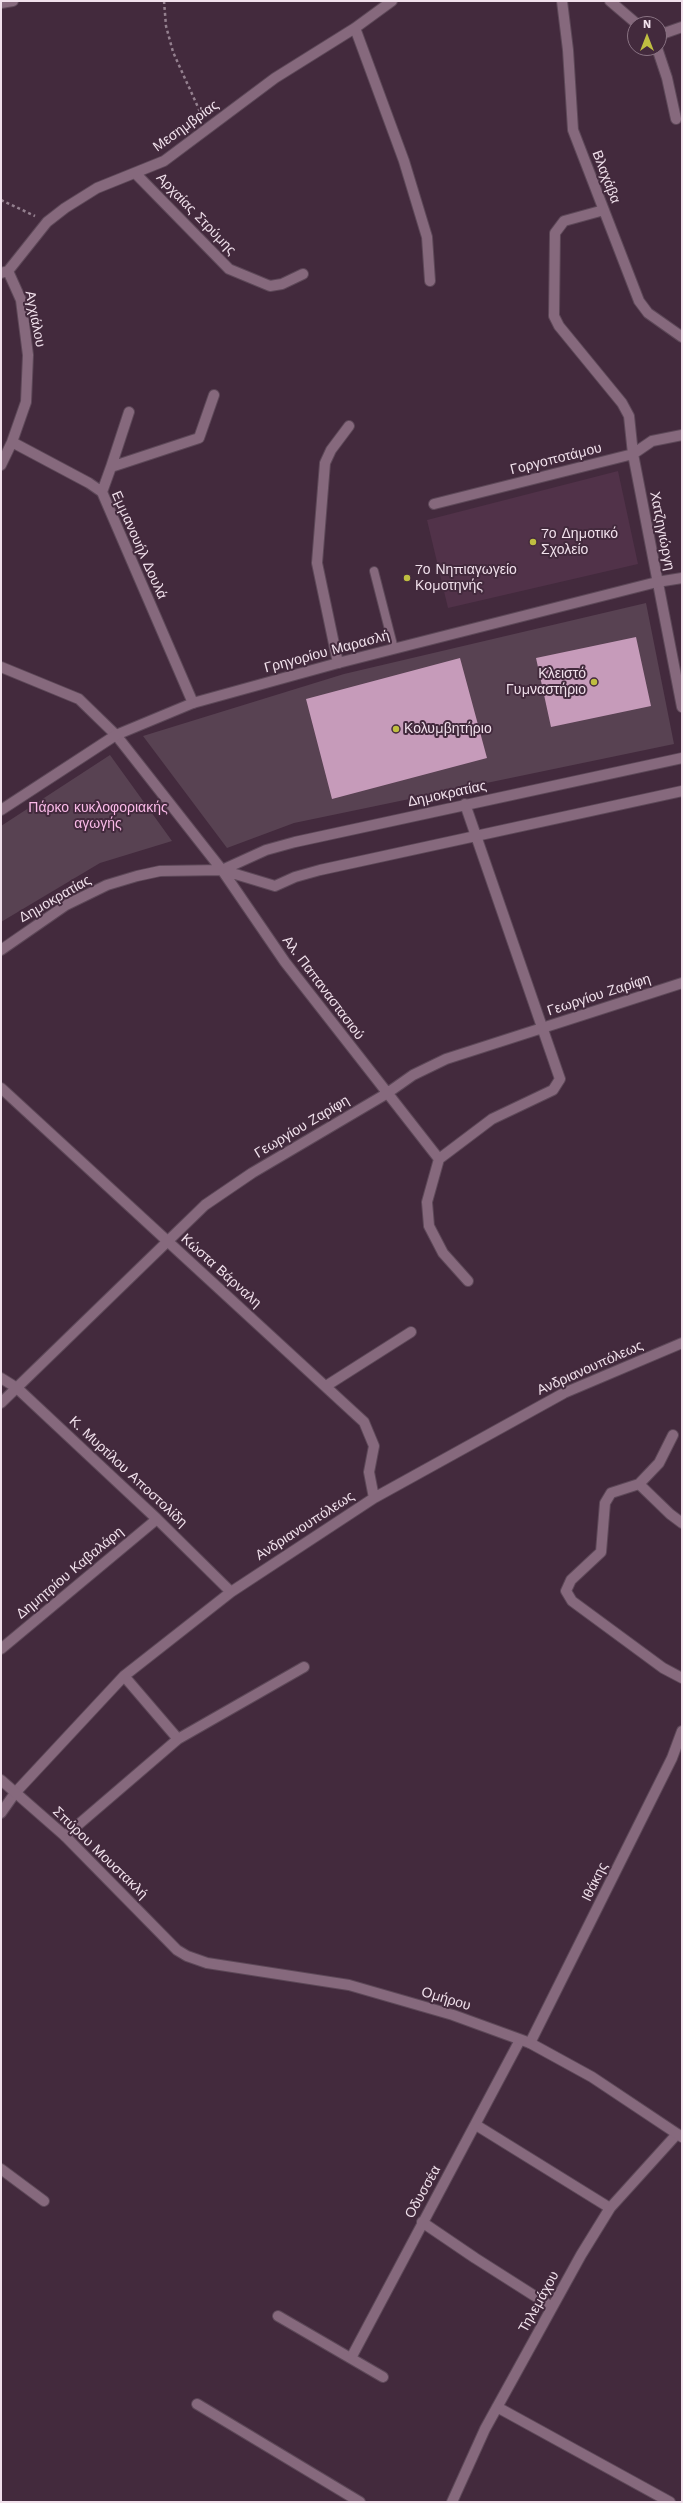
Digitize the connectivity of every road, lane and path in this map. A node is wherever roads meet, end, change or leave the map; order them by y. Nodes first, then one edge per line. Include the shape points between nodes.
1 (13, 1) edge
2 (164, 1) edge
3 (392, 1) edge
4 (562, 1) edge
5 (610, 1) edge
6 (1, 3) edge
7 (628, 16) edge
8 (682, 27) edge
9 (355, 28) junction
10 (667, 32) edge
11 (660, 56) edge
12 (676, 119) dead end
13 (208, 128) junction
14 (136, 174) junction
15 (1, 200) edge
16 (604, 210) junction
17 (47, 222) junction
18 (5, 272) edge
19 (303, 274) dead end
20 (430, 281) dead end
21 (682, 337) edge
22 (214, 395) dead end
23 (129, 412) dead end
24 (349, 426) dead end
25 (682, 435) edge
26 (12, 442) junction
27 (633, 454) junction
28 (1, 465) edge
29 (111, 467) junction
30 (102, 492) junction
31 (434, 504) dead end
32 (374, 570) dead end
33 (682, 578) edge
34 (657, 582) junction
35 (394, 649) junction
36 (338, 663) junction
37 (1, 667) edge
38 (193, 703) junction
39 (682, 707) edge
40 (116, 735) junction
41 (682, 758) edge
42 (682, 791) edge
43 (465, 804) junction
44 (1, 810) edge
45 (476, 836) junction
46 (222, 870) junction
47 (1, 950) edge
48 (682, 983) edge
49 (543, 1028) junction
50 (1, 1088) edge
51 (386, 1094) junction
52 (439, 1159) junction
53 (166, 1240) junction
54 (468, 1281) dead end
55 (411, 1332) dead end
56 (682, 1343) edge
57 (1, 1378) edge
58 (326, 1386) junction
59 (17, 1388) junction
60 (1, 1403) edge
61 (673, 1435) dead end
62 (639, 1484) junction
63 (374, 1498) junction
64 (157, 1519) junction
65 (682, 1523) edge
66 (231, 1592) junction
67 (1, 1649) edge
68 (304, 1667) dead end
69 (124, 1676) junction
70 (682, 1678) edge
71 (681, 1737) edge
72 (178, 1739) junction
73 (1, 1780) edge
74 (15, 1793) junction
75 (1, 1813) edge
76 (65, 1836) junction
77 (177, 1950) joint
78 (520, 2040) junction
79 (530, 2043) junction
80 (476, 2124) junction
81 (680, 2135) edge
82 (1, 2168) edge
83 (44, 2201) dead end
84 (610, 2208) junction
85 (422, 2222) junction
86 (552, 2307) junction
87 (278, 2316) dead end
88 (351, 2358) junction
89 (383, 2377) dead end
90 (197, 2404) dead end
91 (497, 2407) junction
92 (360, 2502) edge
93 (452, 2502) edge
94 (670, 2502) edge

1 - 6 street
2 - 13 path via 166,26 173,52
3 - 9 street, Μεσημβρίας
4 - 16 street, Βλαχάβα via 574,130
5 - 7 street
8 - 10 street
9 - 13 street, Μεσημβρίας via 275,78
9 - 20 street via 409,176 427,237
11 - 12 street
13 - 14 street, Μεσημβρίας via 164,161
14 - 17 street, Μεσημβρίας via 97,188
14 - 19 street, Αρχαίας Στρύμης via 229,269 270,286 282,284
15 - 17 path
16 - 21 street, Βλαχάβα via 639,301 648,313
16 - 27 street, Χατζηγιώργη via 564,221 557,228 553,237 553,310 558,326 627,412
17 - 18 street, Μεσημβρίας
18 - 26 street, Αγχιάλου via 21,300 28,354 26,402
22 - 29 street via 202,432 196,439
23 - 29 street
24 - 36 street via 331,450 325,463 317,563
25 - 27 street, Γοργοποτάμου via 652,441
26 - 28 street, Αγχιάλου
26 - 30 street, Εμμανουήλ Δουλά
27 - 31 street, Γοργοποτάμου
27 - 34 street, Χατζηγιώργη
29 - 30 street
30 - 38 street, Εμμανουήλ Δουλά
32 - 35 lane
33 - 34 street, Γρηγορίου Μαρασλή
34 - 35 street, Γρηγορίου Μαρασλή
34 - 39 street, Χατζηγιώργη
35 - 36 street, Γρηγορίου Μαρασλή
36 - 38 street, Γρηγορίου Μαρασλή
37 - 40 street, Αλ. Παπαναστασιού via 79,699
38 - 40 street, Γρηγορίου Μαρασλή
40 - 44 street, Γρηγορίου Μαρασλή
40 - 46 street, Αλ. Παπαναστασιού
41 - 43 street, Δημοκρατίας
42 - 45 street, Δημοκρατίας
43 - 45 street
43 - 46 street, Δημοκρατίας via 295,842 266,850
45 - 46 street, Δημοκρατίας via 320,870 275,886
45 - 49 street
46 - 47 street, Δημοκρατίας via 160,871 107,885 66,905
46 - 51 street, Αλ. Παπαναστασιού via 285,962
48 - 49 street, Γεωργίου Ζαρίφη
49 - 51 street, Γεωργίου Ζαρίφη via 446,1059 413,1075
49 - 52 street via 560,1078 553,1090 492,1119
50 - 53 street, Κώστα Βάρναλη
51 - 52 street, Αλ. Παπαναστασιού
51 - 53 street, Γεωργίου Ζαρίφη via 252,1173 205,1205
52 - 54 street via 427,1202 428,1226 444,1253
53 - 58 street, Κώστα Βάρναλη
53 - 59 street, Γεωργίου Ζαρίφη
55 - 58 street
56 - 63 street, Ανδριανουπόλεως via 564,1393
57 - 59 street, Κ. Μυρτίλου Αποστολίδη
58 - 63 street, Κώστα Βάρναλη via 364,1422 370,1433 374,1446 369,1472
59 - 60 street, Γεωργίου Ζαρίφη
59 - 64 street, Κ. Μυρτίλου Αποστολίδη
61 - 62 street via 659,1463
62 - 65 street
62 - 70 street via 608,1495 605,1503 601,1552 571,1580 566,1591 572,1601 663,1668
63 - 66 street, Ανδριανουπόλεως
64 - 66 street, Κ. Μυρτίλου Αποστολίδη
64 - 67 street, Δημητρίου Καβαλάρη
66 - 69 street, Ανδριανουπόλεως
68 - 72 street
69 - 72 street
69 - 74 street, Ανδριανουπόλεως
71 - 79 street, Ιθάκης
72 - 76 street
73 - 74 street, Σπύρου Μουστακλή
74 - 75 street, Ανδριανουπόλεως
74 - 76 street, Σπύρου Μουστακλή
76 - 77 street, Σπύρου Μουστακλή
77 - 78 street, Ομήρου via 207,1963 363,1989 453,2015
78 - 79 street, Ομήρου
78 - 80 street, Οδυσσέα
79 - 81 street, Ομήρου via 592,2077
80 - 84 street
80 - 85 street, Οδυσσέα
81 - 84 street, Τηλεμάχου
82 - 83 street
84 - 86 street, Τηλεμάχου
85 - 86 street
85 - 88 street, Οδυσσέα
86 - 91 street, Τηλεμάχου
87 - 88 street
88 - 89 street
90 - 92 street
91 - 93 street, Τηλεμάχου
91 - 94 street

